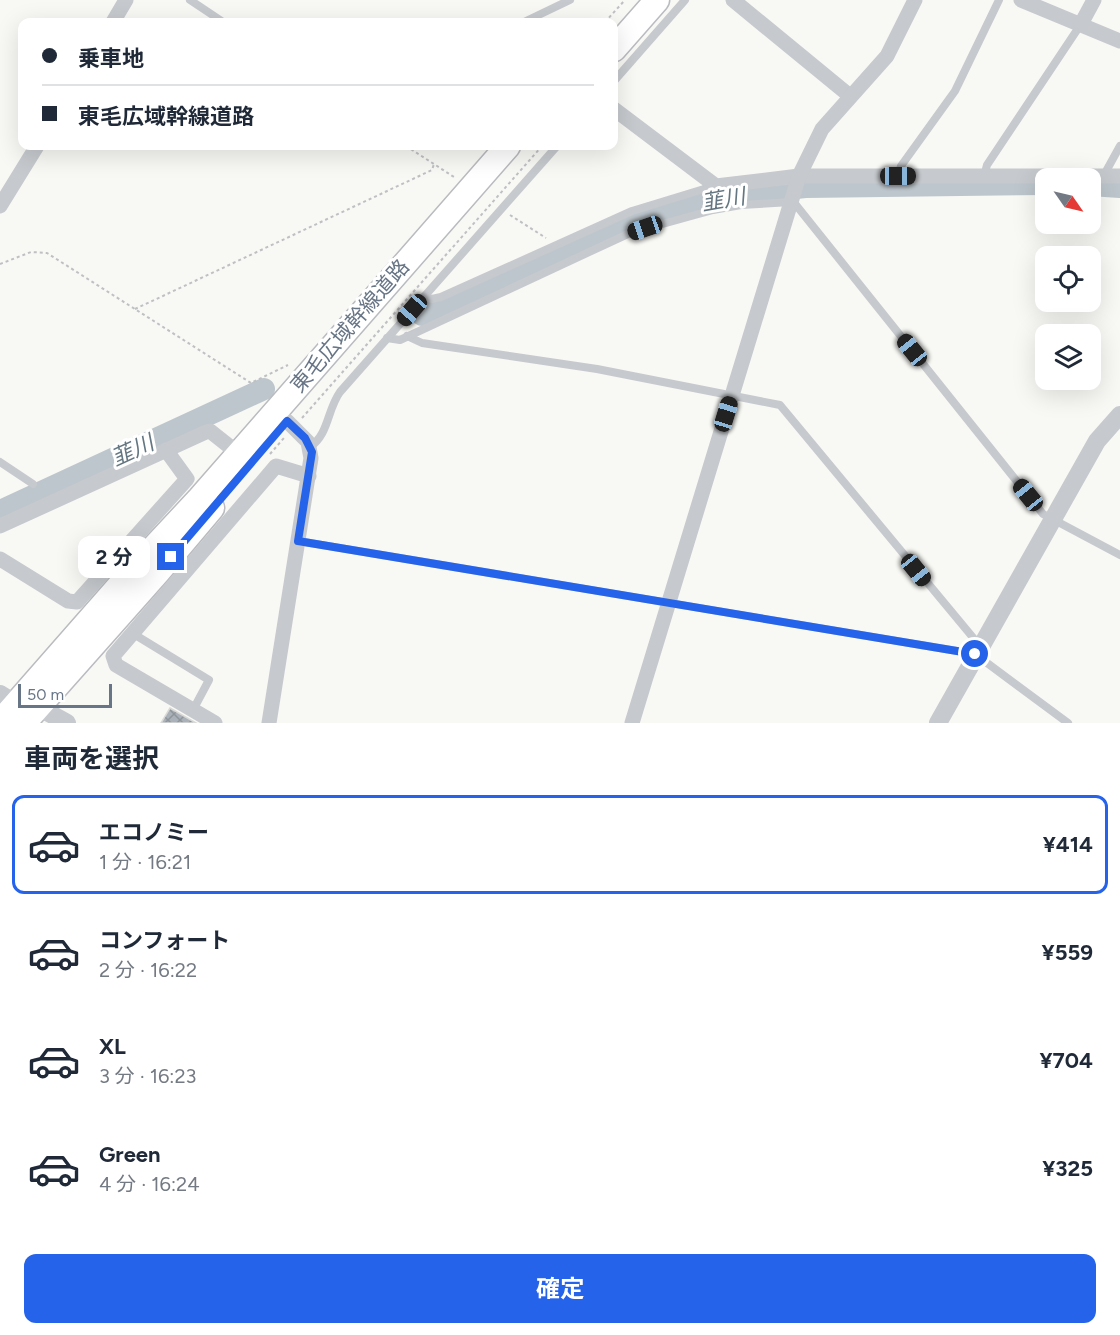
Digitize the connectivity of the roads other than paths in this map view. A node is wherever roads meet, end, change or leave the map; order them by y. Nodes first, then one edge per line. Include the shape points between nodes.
1 (126, 0) edge
2 (190, 0) edge
3 (570, 0) edge
4 (636, 0) edge
5 (657, 0) edge
6 (685, 0) edge
7 (915, 0) edge
8 (999, 0) edge
9 (1021, 0) edge
10 (1094, 0) edge
11 (739, 2) edge
12 (115, 18) edge
13 (217, 18) edge
14 (532, 18) edge
15 (618, 22) edge
16 (1081, 24) junction
17 (1120, 41) edge
18 (618, 44) edge
19 (618, 76) edge
20 (850, 96) junction
21 (618, 112) edge
22 (1120, 146) edge
23 (35, 150) edge
24 (505, 150) edge
25 (525, 150) edge
26 (553, 150) edge
27 (898, 176) junction
28 (984, 176) junction
29 (1104, 176) junction
30 (1120, 176) edge
31 (798, 178) junction
32 (710, 184) junction
33 (792, 199) junction
34 (0, 206) edge
35 (424, 297) junction
36 (407, 336) junction
37 (387, 338) junction
38 (732, 394) junction
39 (1119, 417) edge
40 (295, 418) junction
41 (310, 447) junction
42 (166, 450) junction
43 (239, 454) junction
44 (0, 462) edge
45 (309, 476) junction
46 (33, 484) dead end
47 (1052, 519) junction
48 (0, 526) edge
49 (298, 541) junction
50 (1120, 555) edge
51 (0, 559) edge
52 (669, 602) junction
53 (132, 633) junction
54 (977, 650) junction
55 (193, 710) junction
56 (20, 713) edge
57 (67, 723) edge
58 (215, 723) edge
59 (269, 723) edge
60 (632, 723) edge
61 (938, 723) edge
62 (1068, 723) edge

1 - 12 street
2 - 13 lane
3 - 14 lane
4 - 15 highway
5 - 18 highway
6 - 19 lane
7 - 20 street via 887,56
8 - 27 lane via 955,91 901,166
9 - 16 street
10 - 16 street
11 - 20 street
16 - 17 street
16 - 28 lane via 987,165
20 - 31 street via 813,143
21 - 32 street
22 - 29 lane
23 - 34 street
24 - 43 highway, 東毛広域幹線道路
25 - 40 highway, 東毛広域幹線道路
26 - 35 lane
27 - 28 street
27 - 31 street
28 - 29 street
29 - 30 street
31 - 32 street via 723,187
31 - 33 street
32 - 35 lane via 632,211 441,297
33 - 36 lane via 713,210 630,233
33 - 38 street
33 - 47 lane via 1043,514
35 - 37 lane
36 - 37 lane via 395,341
36 - 38 lane via 422,343
37 - 41 lane via 340,392 330,408 322,437
38 - 52 street
38 - 54 lane via 773,402 785,409
39 - 47 street via 1097,441
40 - 41 street
40 - 56 highway, 東毛広域幹線道路 via 158,572
41 - 45 street
42 - 43 street via 210,431
42 - 48 street
42 - 51 street via 187,479 77,602 68,601
43 - 56 highway, 東毛広域幹線道路
44 - 46 lane
45 - 49 street
45 - 53 street via 276,466
47 - 50 lane
47 - 54 street
49 - 52 lane
49 - 59 street
52 - 54 lane
52 - 60 street
53 - 55 lane via 209,680
53 - 55 street via 113,656 114,663
54 - 61 street
54 - 62 lane
55 - 58 street
56 - 57 street

